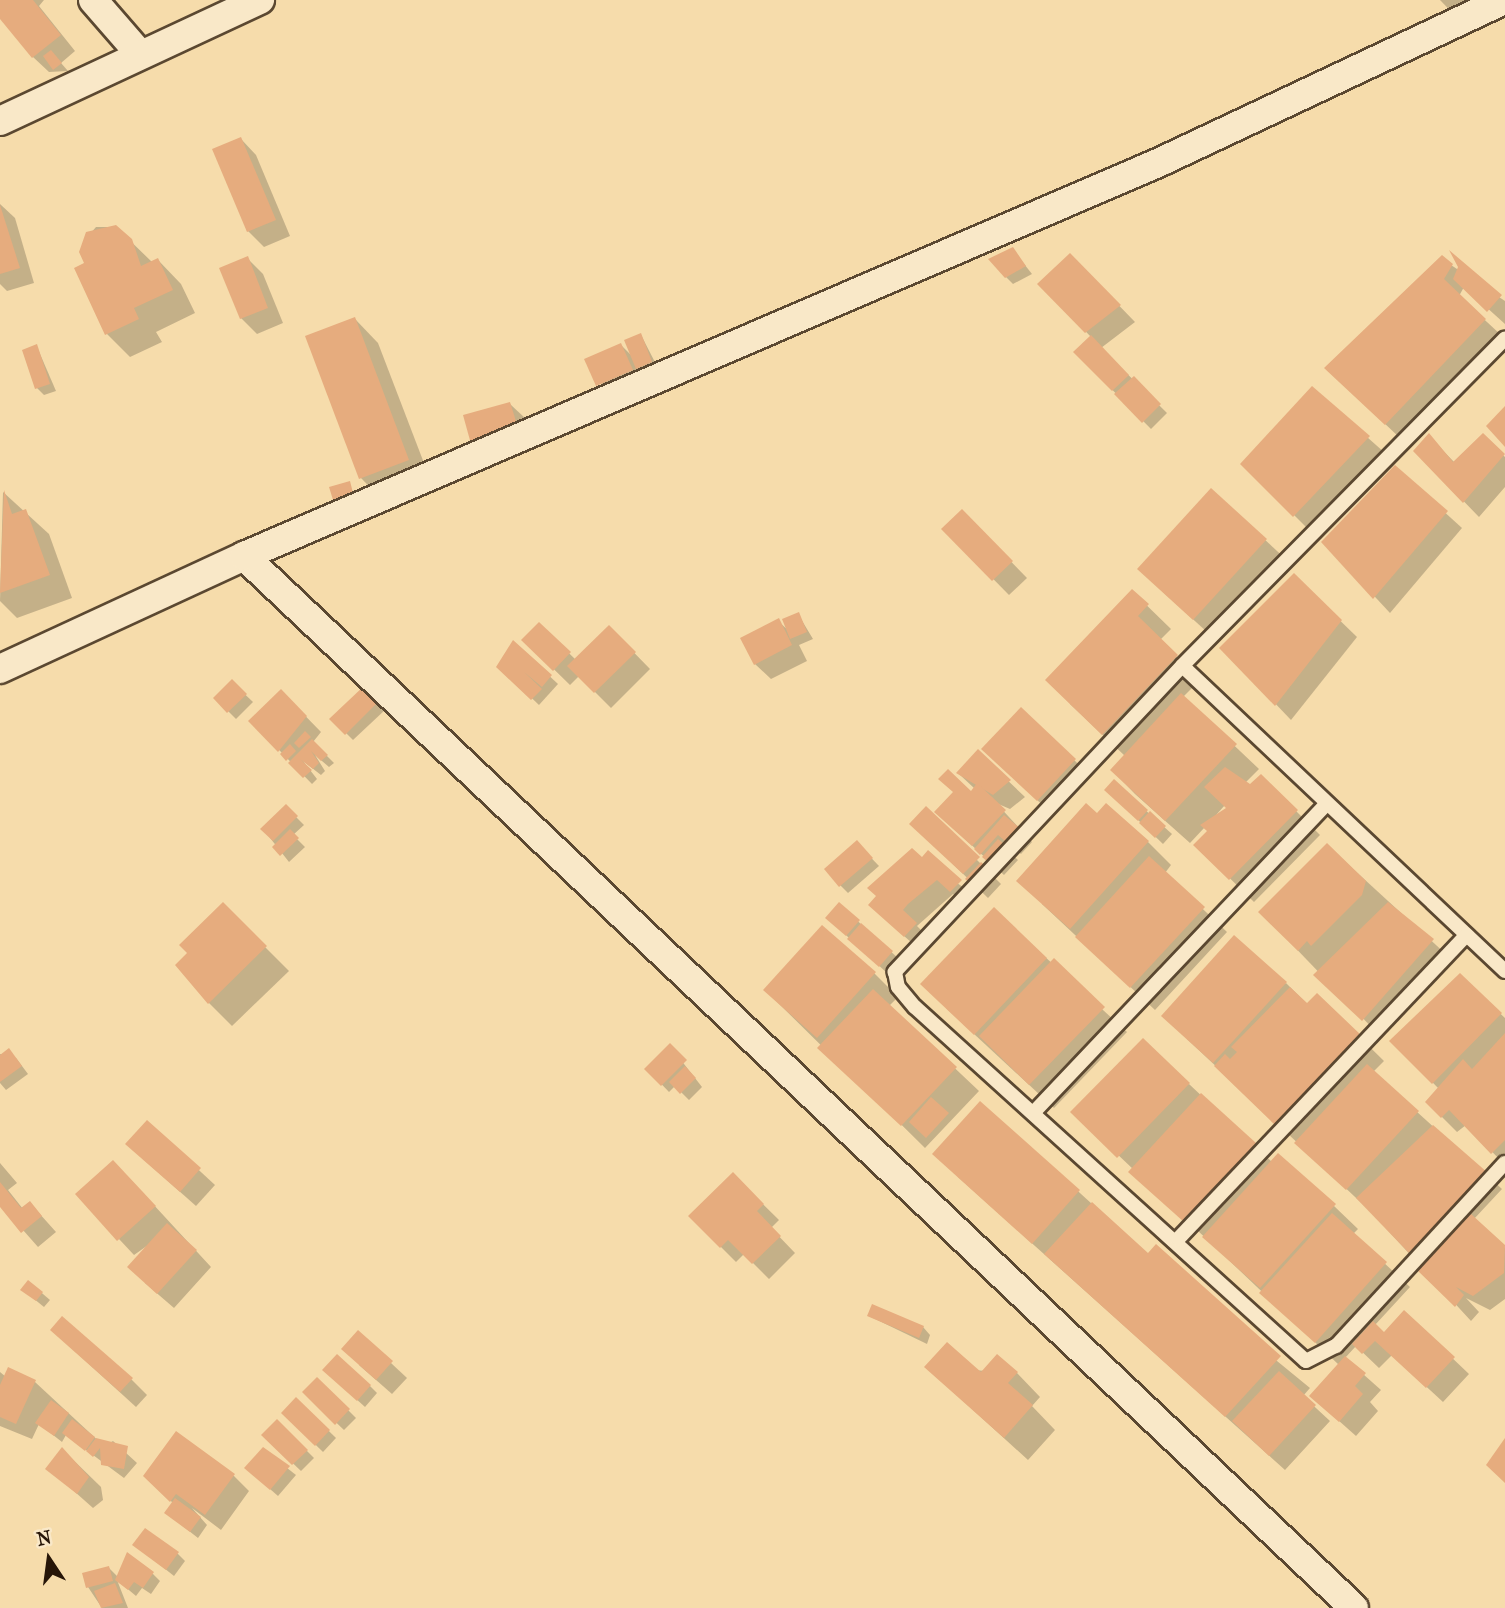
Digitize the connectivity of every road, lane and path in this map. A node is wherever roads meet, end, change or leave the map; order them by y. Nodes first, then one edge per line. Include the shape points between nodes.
1 (93, 0) edge
2 (260, 0) edge
3 (1504, 0) edge
4 (141, 54) junction
5 (0, 121) edge
6 (1505, 338) edge
7 (244, 556) junction
8 (1182, 666) junction
9 (0, 669) edge
10 (1324, 806) junction
11 (1466, 934) junction
12 (1505, 971) edge
13 (1036, 1110) junction
14 (1505, 1163) edge
15 (1178, 1239) junction
16 (1354, 1608) edge

1 - 4 street
2 - 4 street
3 - 7 street via 1160,162
4 - 5 street
6 - 8 lane
7 - 9 street
7 - 16 street
8 - 10 lane
8 - 13 lane via 895,972 898,987 915,1007
10 - 11 lane
10 - 13 lane
11 - 12 lane
11 - 15 lane
13 - 15 lane
14 - 15 lane via 1320,1358 1306,1361

